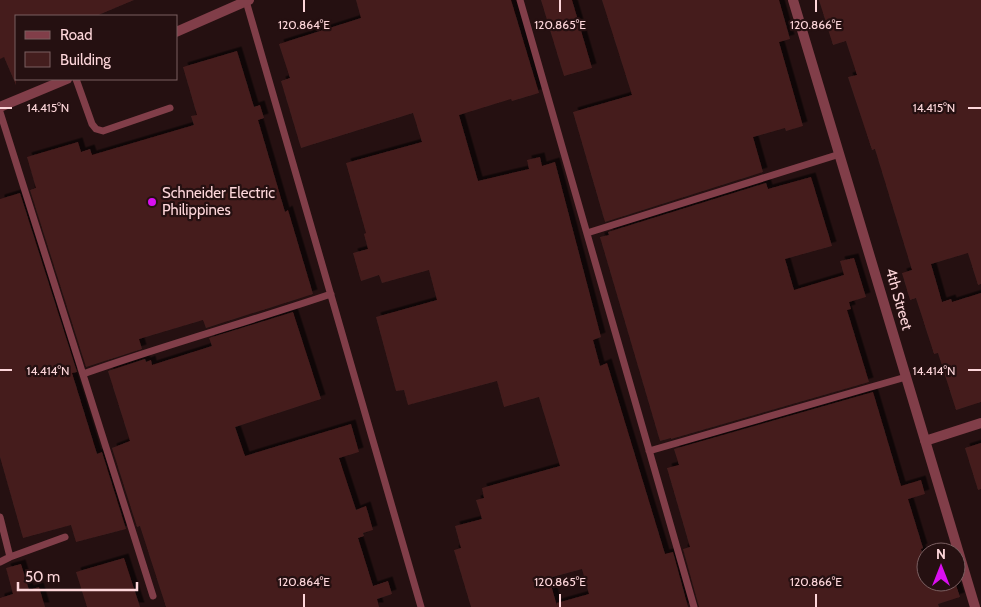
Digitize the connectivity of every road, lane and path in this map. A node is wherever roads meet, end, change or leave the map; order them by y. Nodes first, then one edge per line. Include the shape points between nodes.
1 (520, 0) edge
2 (793, 0) edge
3 (248, 1) edge
4 (178, 31) edge
5 (65, 80) edge
6 (76, 80) edge
7 (0, 108) edge
8 (170, 108) dead end
9 (0, 112) edge
10 (840, 154) junction
11 (587, 233) junction
12 (331, 294) junction
13 (83, 374) junction
14 (906, 377) junction
15 (981, 423) edge
16 (925, 441) junction
17 (650, 451) junction
18 (0, 517) edge
19 (65, 537) dead end
20 (10, 557) junction
21 (0, 562) edge
22 (153, 596) dead end
23 (421, 607) edge
24 (694, 607) edge
25 (975, 607) edge

1 - 11 lane
2 - 10 street, 4th Street
3 - 4 street
3 - 12 lane
5 - 7 street
6 - 8 lane via 92,124 103,132
9 - 13 lane
10 - 11 lane
10 - 14 street, 4th Street
11 - 17 lane
12 - 13 lane
12 - 23 lane
13 - 22 lane
14 - 16 street, 4th Street
14 - 17 lane
15 - 16 street
16 - 25 street, 4th Street
17 - 24 lane
18 - 20 lane
19 - 20 lane
20 - 21 lane

